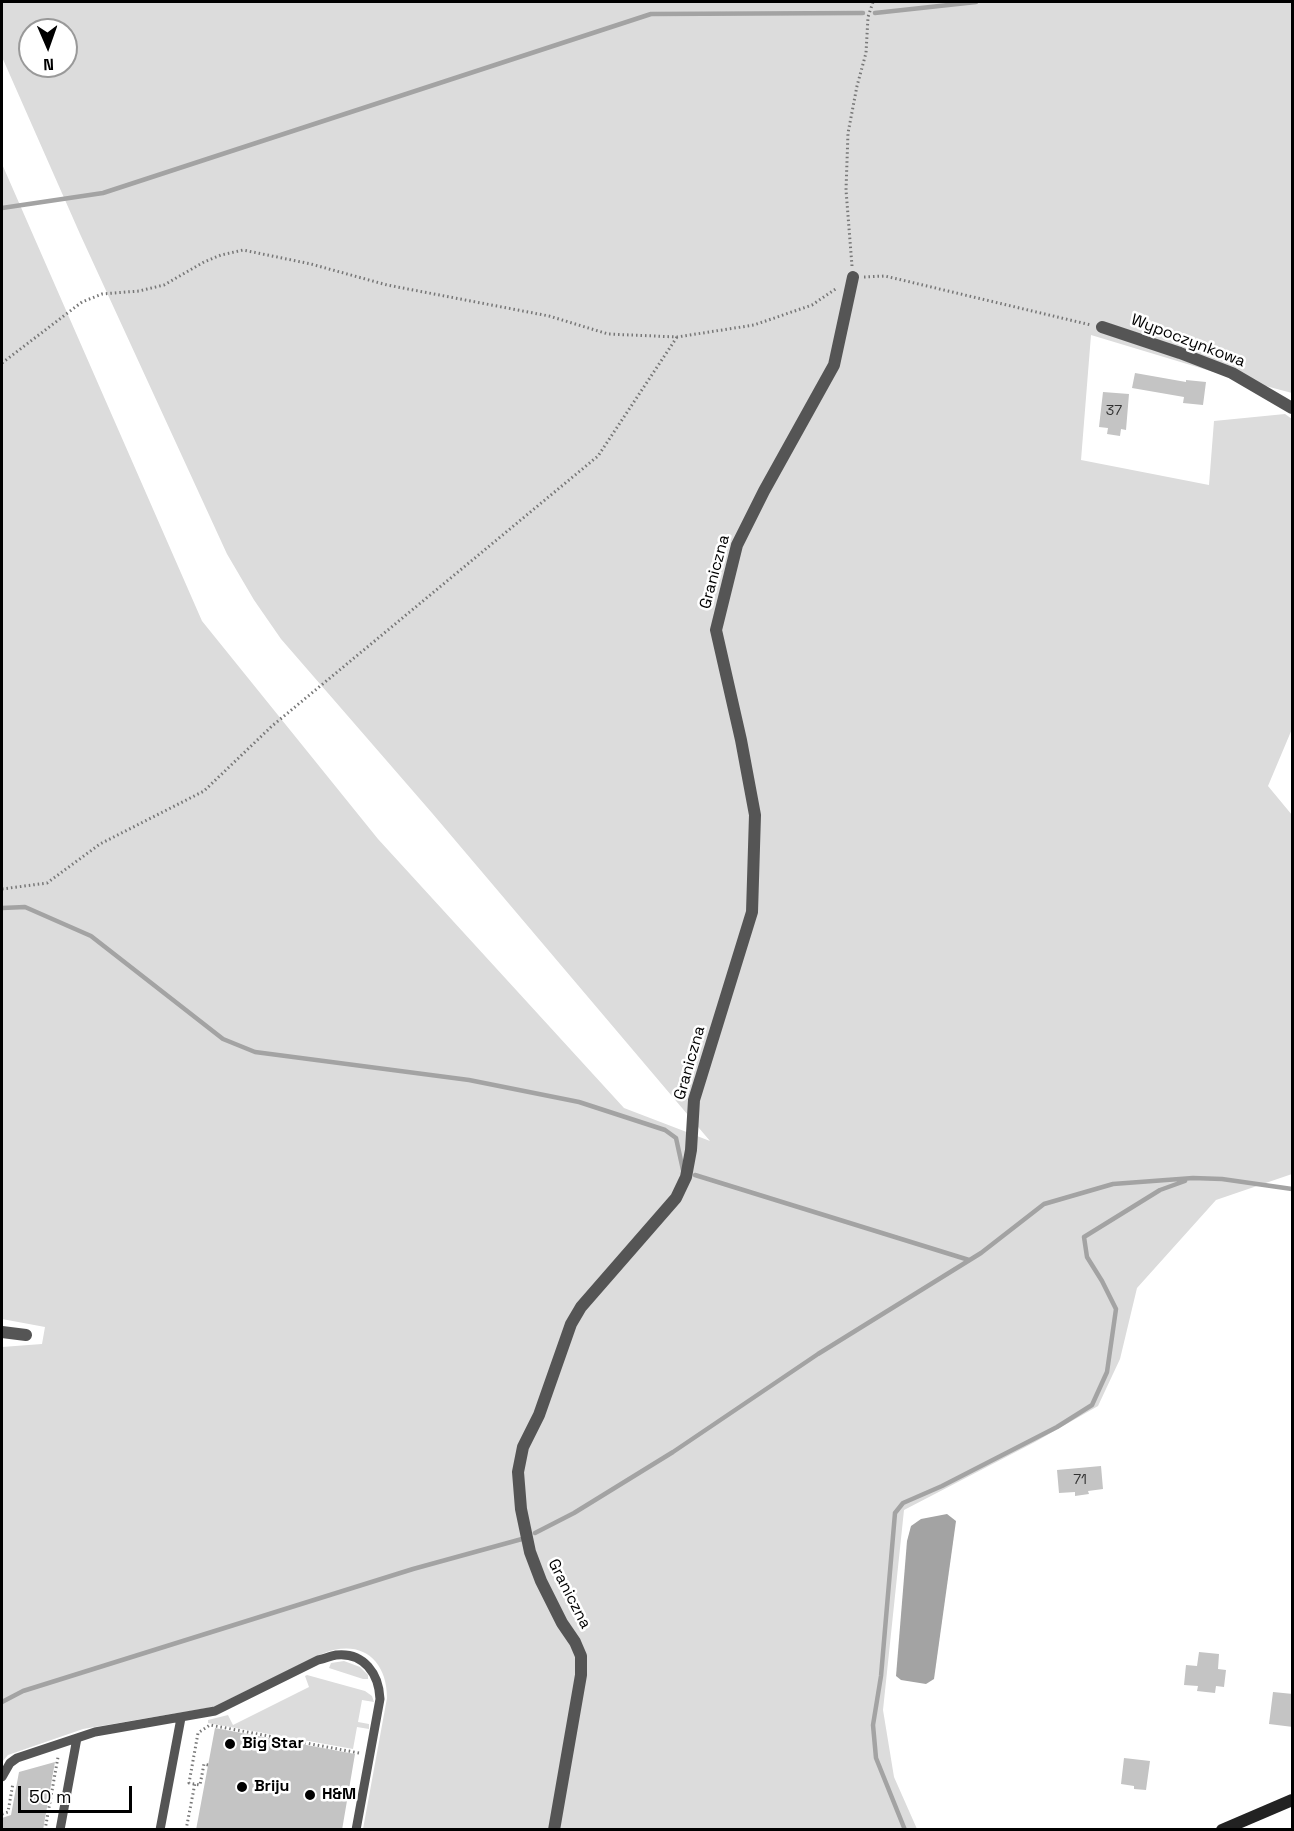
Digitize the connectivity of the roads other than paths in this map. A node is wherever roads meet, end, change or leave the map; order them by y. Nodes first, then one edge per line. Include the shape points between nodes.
1 (853, 277) road end
2 (1102, 327) road end
3 (1293, 408) edge
4 (2, 1332) edge
5 (26, 1335) dead end
6 (181, 1718) junction
7 (77, 1738) junction
8 (2, 1777) edge
9 (1293, 1800) edge
10 (60, 1830) edge
11 (160, 1830) edge
12 (356, 1830) edge
13 (554, 1830) edge
14 (1222, 1830) edge

1 - 13 street, Graniczna via 834,365 737,544 716,630 755,815 752,912 694,1100 686,1177 676,1198 580,1307 523,1447 518,1472 521,1509 540,1581 581,1656
2 - 3 street, Wypoczynkowa via 1232,373
4 - 5 street
6 - 7 lane
6 - 11 lane
6 - 12 lane via 215,1712 335,1655 350,1656 368,1665 380,1686 380,1699
7 - 8 lane via 17,1758
7 - 10 lane
9 - 14 street

